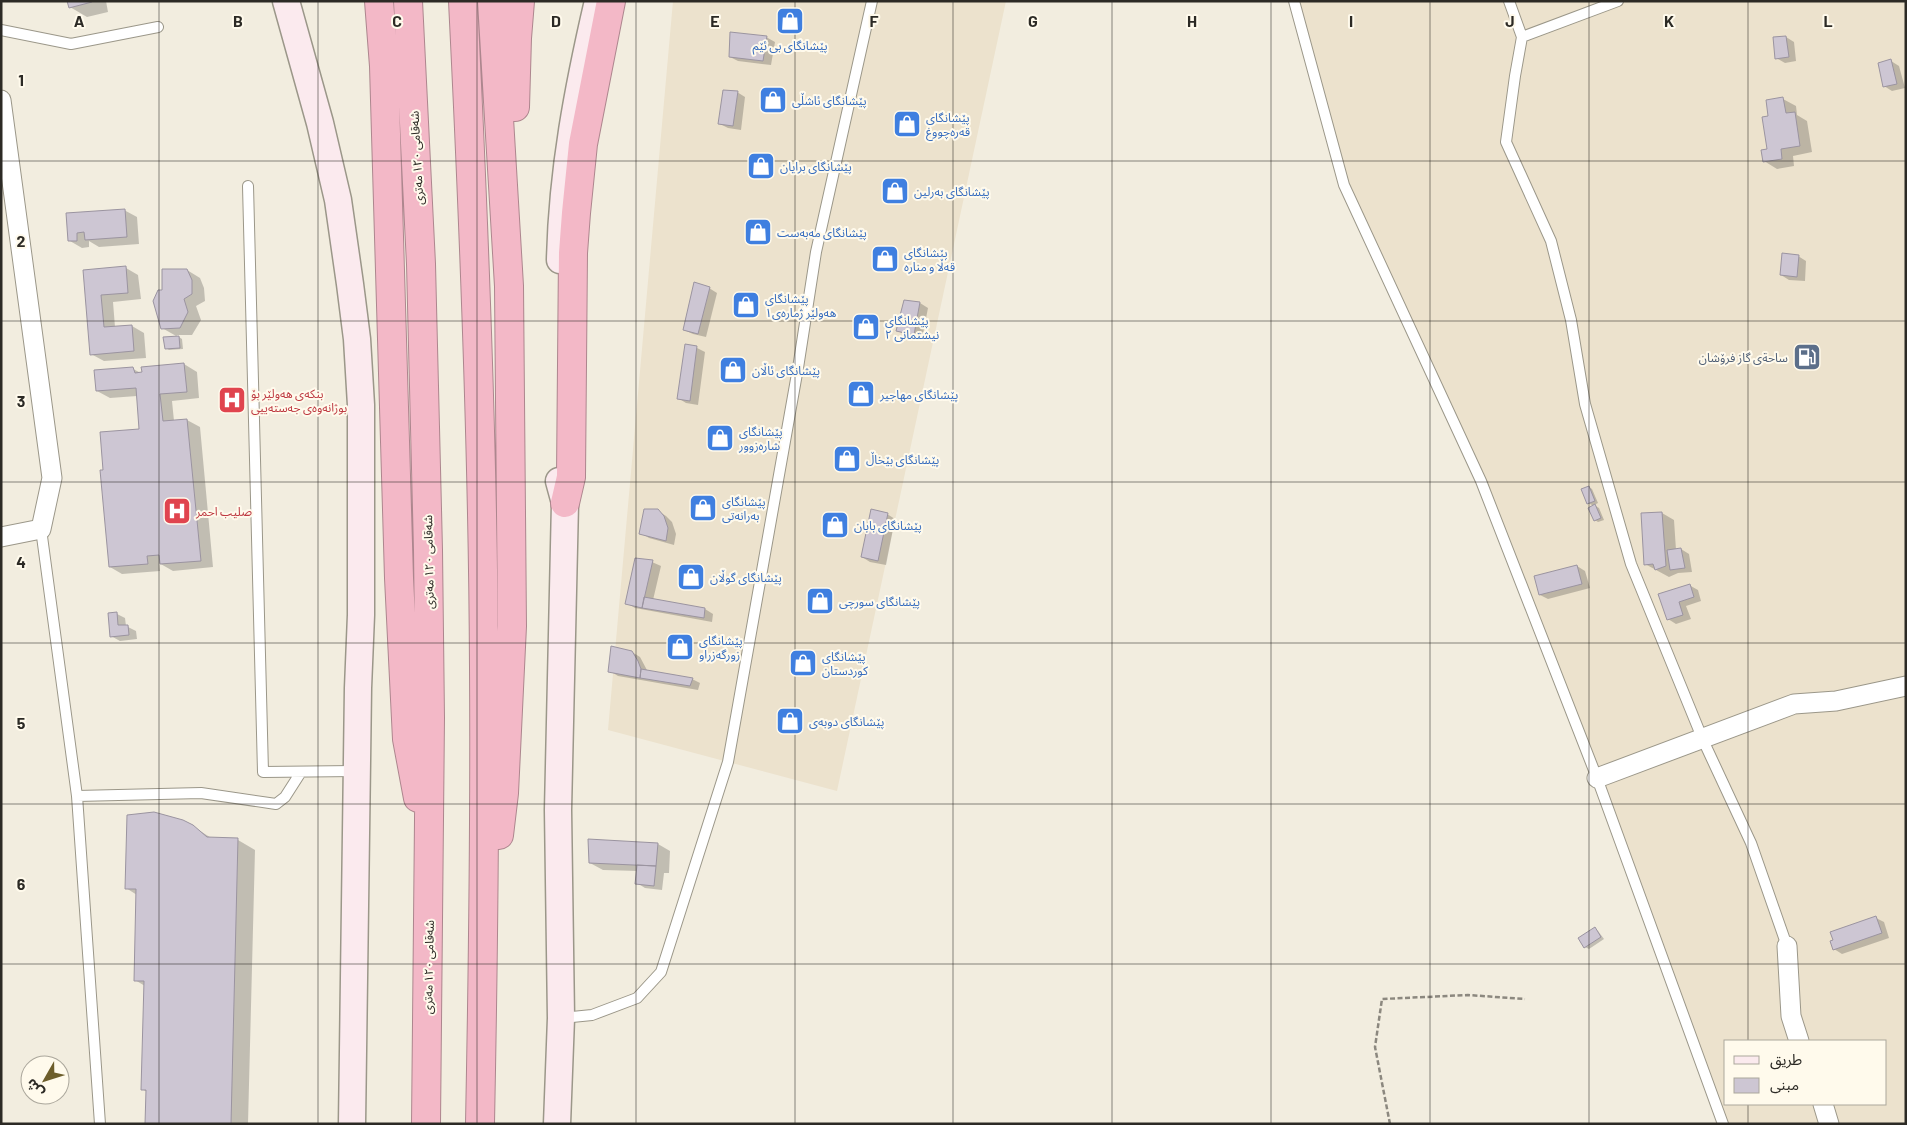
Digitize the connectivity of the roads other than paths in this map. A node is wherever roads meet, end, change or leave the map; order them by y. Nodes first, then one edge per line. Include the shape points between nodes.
1 (270, 1) edge
2 (286, 1) edge
3 (379, 1) edge
4 (408, 1) edge
5 (463, 1) edge
6 (492, 1) edge
7 (520, 1) edge
8 (598, 1) edge
9 (611, 1) edge
10 (872, 1) edge
11 (1294, 1) edge
12 (1509, 1) edge
13 (1618, 1) edge
14 (158, 27) dead end
15 (1, 30) edge
16 (1522, 37) junction
17 (1, 100) edge
18 (248, 186) dead end
19 (509, 286) junction
20 (565, 503) junction
21 (41, 529) junction
22 (1, 537) edge
23 (1906, 686) edge
24 (358, 688) junction
25 (1703, 740) junction
26 (356, 771) junction
27 (301, 772) junction
28 (1597, 778) junction
29 (77, 796) junction
30 (429, 837) junction
31 (484, 895) junction
32 (1787, 946) joint
33 (561, 1018) junction
34 (1799, 1040) edge
35 (1823, 1105) edge
36 (100, 1124) edge
37 (352, 1124) edge
38 (426, 1124) edge
39 (480, 1124) edge
40 (557, 1124) edge
41 (1724, 1124) edge
42 (1829, 1124) edge

1 - 24 street via 309,139 336,282 344,374 352,617
2 - 24 street via 338,200 350,276 360,406
3 - 30 highway via 384,66 407,740
4 - 30 highway, شەقامی ١٢٠ مەتری via 421,264 428,540
5 - 31 highway via 481,452
6 - 19 highway
7 - 19 highway
8 - 20 street via 584,60 562,199 558,475
9 - 20 highway via 583,144 576,213 571,476
10 - 33 lane via 816,252 728,762 661,972 637,998 592,1015
11 - 28 lane via 1344,185 1481,481
12 - 16 lane
13 - 16 lane
14 - 15 lane via 71,44
16 - 25 lane via 1506,142 1551,241 1571,320 1585,404 1631,564
17 - 21 street via 52,478
18 - 27 lane via 263,772
19 - 31 highway via 511,635 504,793 497,844
20 - 33 street via 558,810
21 - 22 street
21 - 29 lane
23 - 25 street via 1836,701 1794,704
24 - 26 street
25 - 28 street
25 - 32 lane via 1751,843
26 - 27 lane
26 - 37 street
27 - 29 lane via 285,797 276,804 201,793
28 - 41 lane
29 - 36 lane
30 - 38 highway, شەقامی ١٢٠ مەتری
31 - 39 highway
32 - 34 street via 1791,1016
33 - 40 street
35 - 42 street

